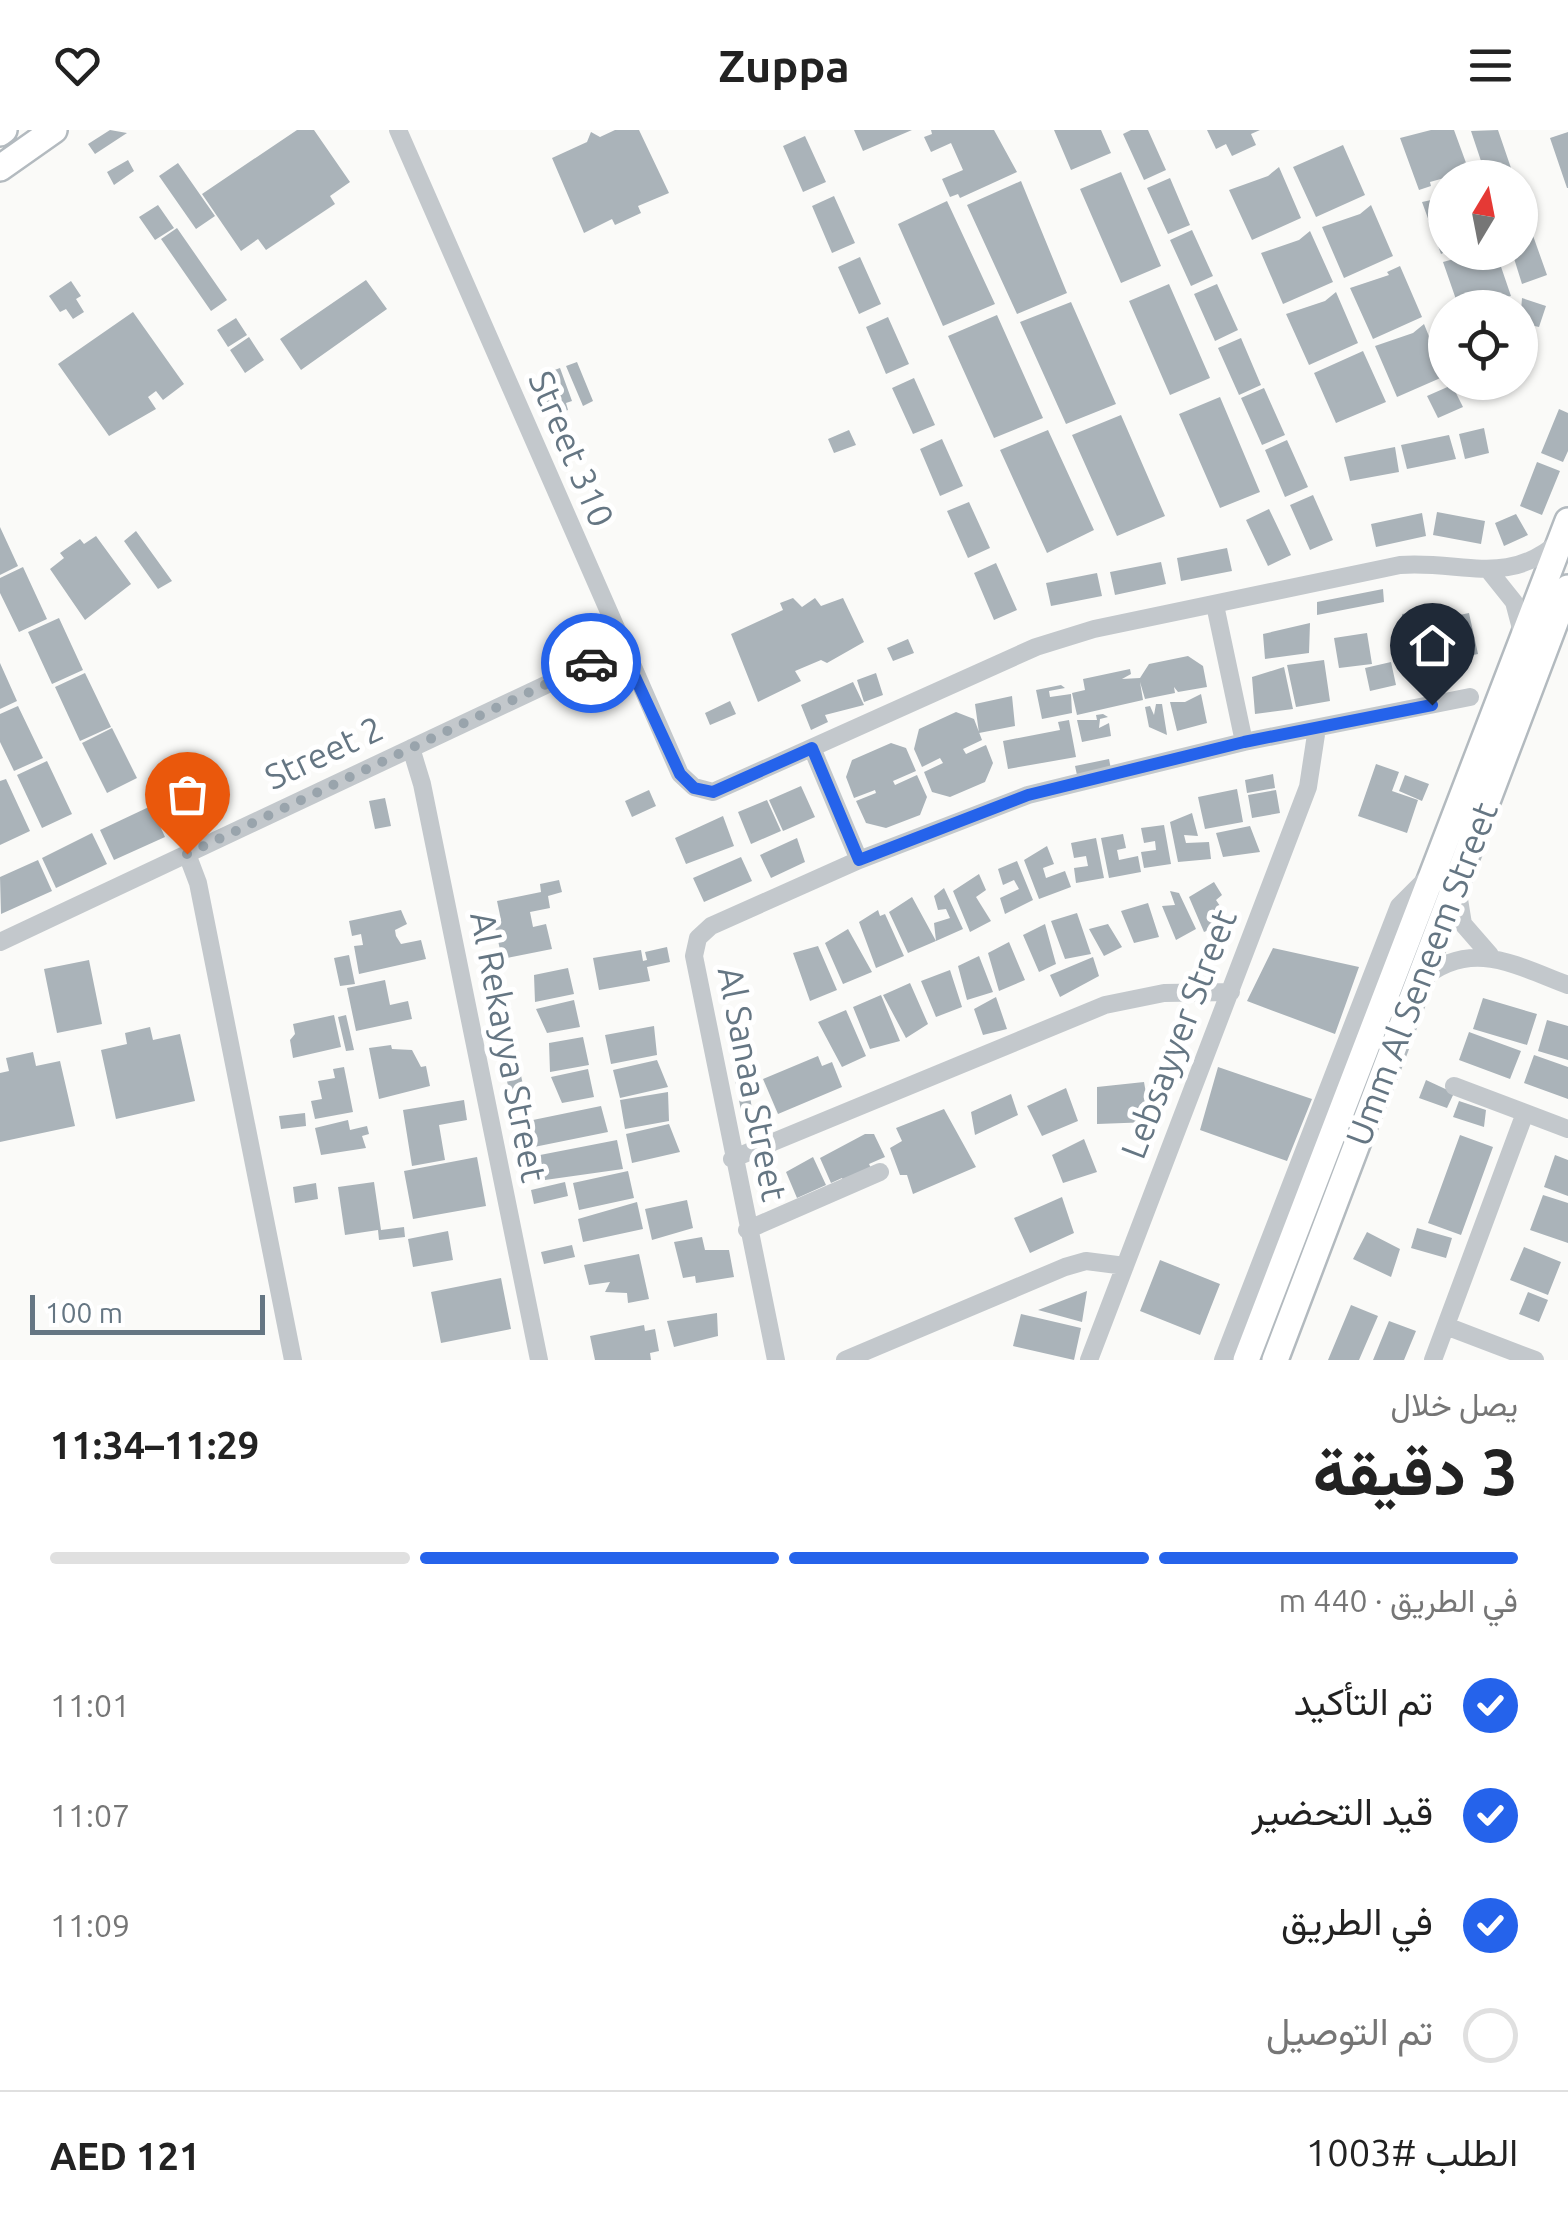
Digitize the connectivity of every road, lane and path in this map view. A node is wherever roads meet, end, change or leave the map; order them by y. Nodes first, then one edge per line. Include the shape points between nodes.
1 (54, 130) edge
2 (398, 130) edge
3 (0, 168) edge
4 (1564, 531) edge
5 (1490, 572) junction
6 (1568, 588) edge
7 (1215, 605) junction
8 (1523, 639) junction
9 (622, 649) junction
10 (1470, 697) dead end
11 (1317, 728) junction
12 (1244, 742) junction
13 (410, 748) junction
14 (812, 748) junction
15 (187, 854) junction
16 (859, 860) junction
17 (1446, 877) junction
18 (0, 942) edge
19 (1490, 955) junction
20 (1421, 980) junction
21 (1568, 985) edge
22 (1231, 992) junction
23 (1454, 1086) dead end
24 (1525, 1113) junction
25 (1318, 1118) junction
26 (1568, 1129) edge
27 (732, 1159) junction
28 (1321, 1164) junction
29 (880, 1172) dead end
30 (747, 1230) junction
31 (1125, 1266) junction
32 (1446, 1326) junction
33 (1249, 1351) edge
34 (294, 1360) edge
35 (539, 1360) edge
36 (776, 1360) edge
37 (845, 1360) edge
38 (1089, 1360) edge
39 (1226, 1360) edge
40 (1275, 1360) edge
41 (1433, 1360) edge
42 (1535, 1360) edge

1 - 3 main road
2 - 9 street, Street 310
4 - 5 street via 1528,564
4 - 8 main road, Umm Al Seneem Street
5 - 7 street via 1446,563 1400,565
5 - 8 street via 1514,602
6 - 17 main road, Umm Al Seneem Street
7 - 12 street
7 - 14 street via 1036,647
8 - 17 main road, Umm Al Seneem Street
9 - 13 street, Street 2
9 - 14 street, Street 310 via 680,774 694,788 713,792
10 - 11 street, Al Sanaa Street
11 - 12 street, Al Sanaa Street
11 - 22 street, Lebsayyer Street via 1308,787
12 - 16 street, Al Sanaa Street via 1028,795
13 - 15 street, Street 2
13 - 35 street, Al Rekayya Street
14 - 16 street
15 - 18 street, Street 2
15 - 34 street
16 - 27 street, Al Sanaa Street via 711,926 698,938 694,956
17 - 19 street via 1463,924
17 - 20 main road, Umm Al Seneem Street
17 - 25 street, Umm Al Seneem Street via 1398,906
17 - 28 main road, Umm Al Seneem Street
19 - 20 street via 1452,959
19 - 21 street
20 - 40 main road, Umm Al Seneem Street
22 - 27 street via 1164,994 1105,1006
22 - 31 street, Lebsayyer Street
23 - 24 street
24 - 26 street
24 - 32 street
25 - 28 main road
25 - 39 street, Umm Al Seneem Street
27 - 30 street, Al Sanaa Street
28 - 33 main road, Umm Al Seneem Street
29 - 30 street
30 - 36 street, Al Sanaa Street
31 - 37 street via 1086,1261 1065,1267
31 - 38 street, Lebsayyer Street
32 - 41 street
32 - 42 street
33 - 39 main road

